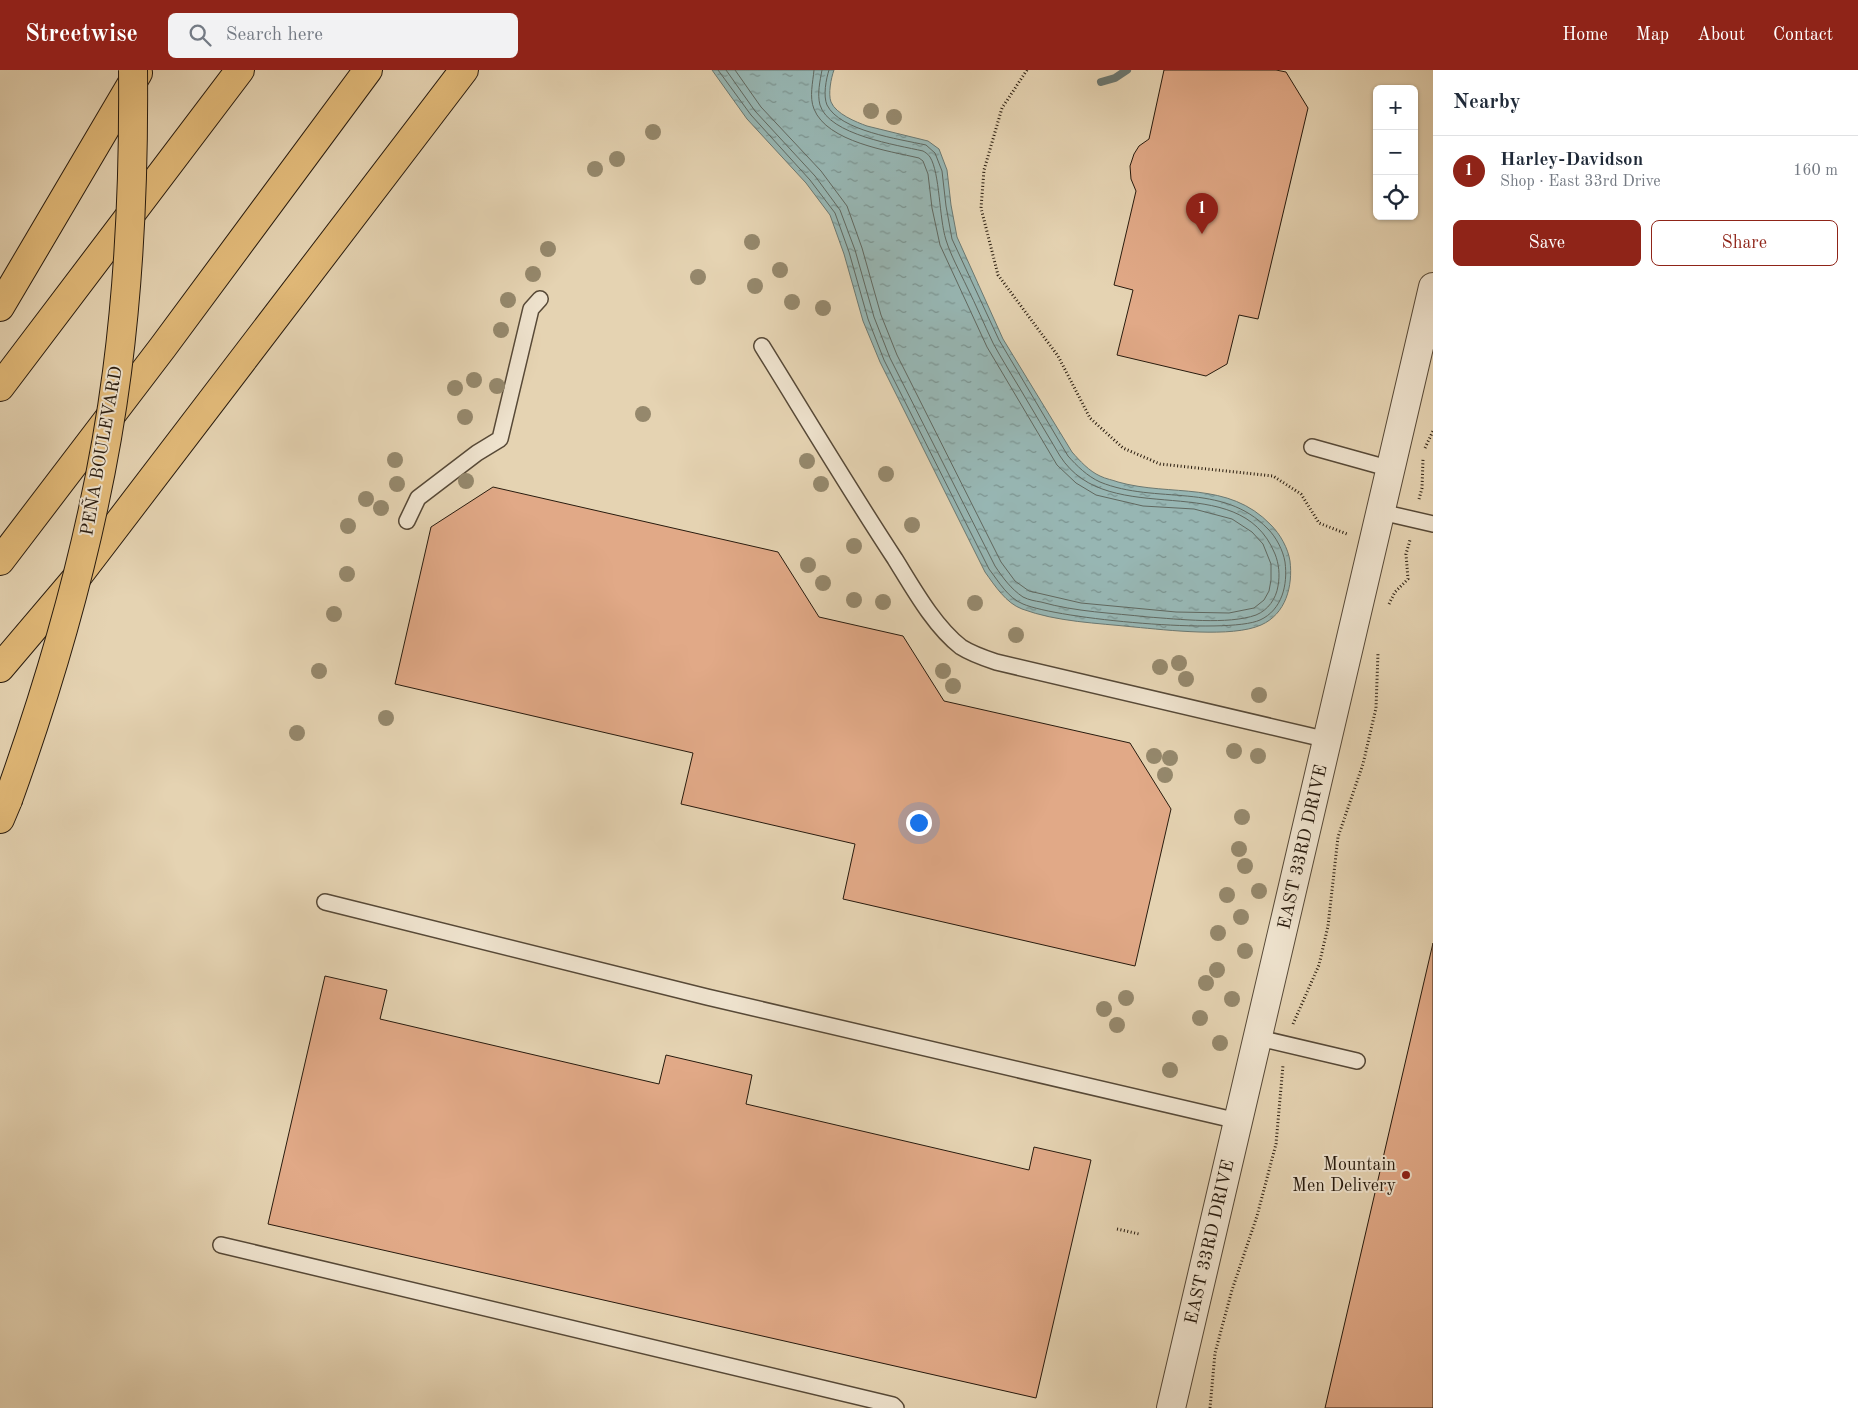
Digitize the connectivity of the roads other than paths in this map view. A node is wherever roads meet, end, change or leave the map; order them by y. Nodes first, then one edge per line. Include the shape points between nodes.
1 (133, 70) edge
2 (140, 70) edge
3 (240, 70) edge
4 (368, 70) edge
5 (464, 70) edge
6 (1433, 286) edge
7 (540, 299) dead end
8 (0, 307) edge
9 (762, 346) dead end
10 (0, 387) edge
11 (1312, 447) dead end
12 (1391, 469) junction
13 (1381, 512) junction
14 (407, 521) dead end
15 (1433, 524) edge
16 (0, 561) edge
17 (0, 668) edge
18 (1328, 740) junction
19 (4, 809) edge
20 (325, 902) dead end
21 (1271, 1041) junction
22 (1357, 1061) dead end
23 (1238, 1121) junction
24 (221, 1245) dead end
25 (896, 1408) edge
26 (1171, 1408) edge

1 - 19 highway, PEÑA BOULEVARD, bridge via 129,243 122,331 109,425 70,607 39,711
2 - 8 highway
3 - 10 highway
4 - 16 highway
5 - 17 highway via 78,576
6 - 12 street, EAST 33RD DRIVE
7 - 14 lane via 531,309 500,439 418,498
9 - 18 lane via 923,602 962,647 996,662
11 - 12 lane
12 - 13 street, EAST 33RD DRIVE
13 - 15 lane
13 - 18 street, EAST 33RD DRIVE
18 - 21 street, EAST 33RD DRIVE
20 - 23 lane via 707,997
21 - 22 lane
21 - 23 street, EAST 33RD DRIVE
23 - 26 street, EAST 33RD DRIVE
24 - 25 lane

